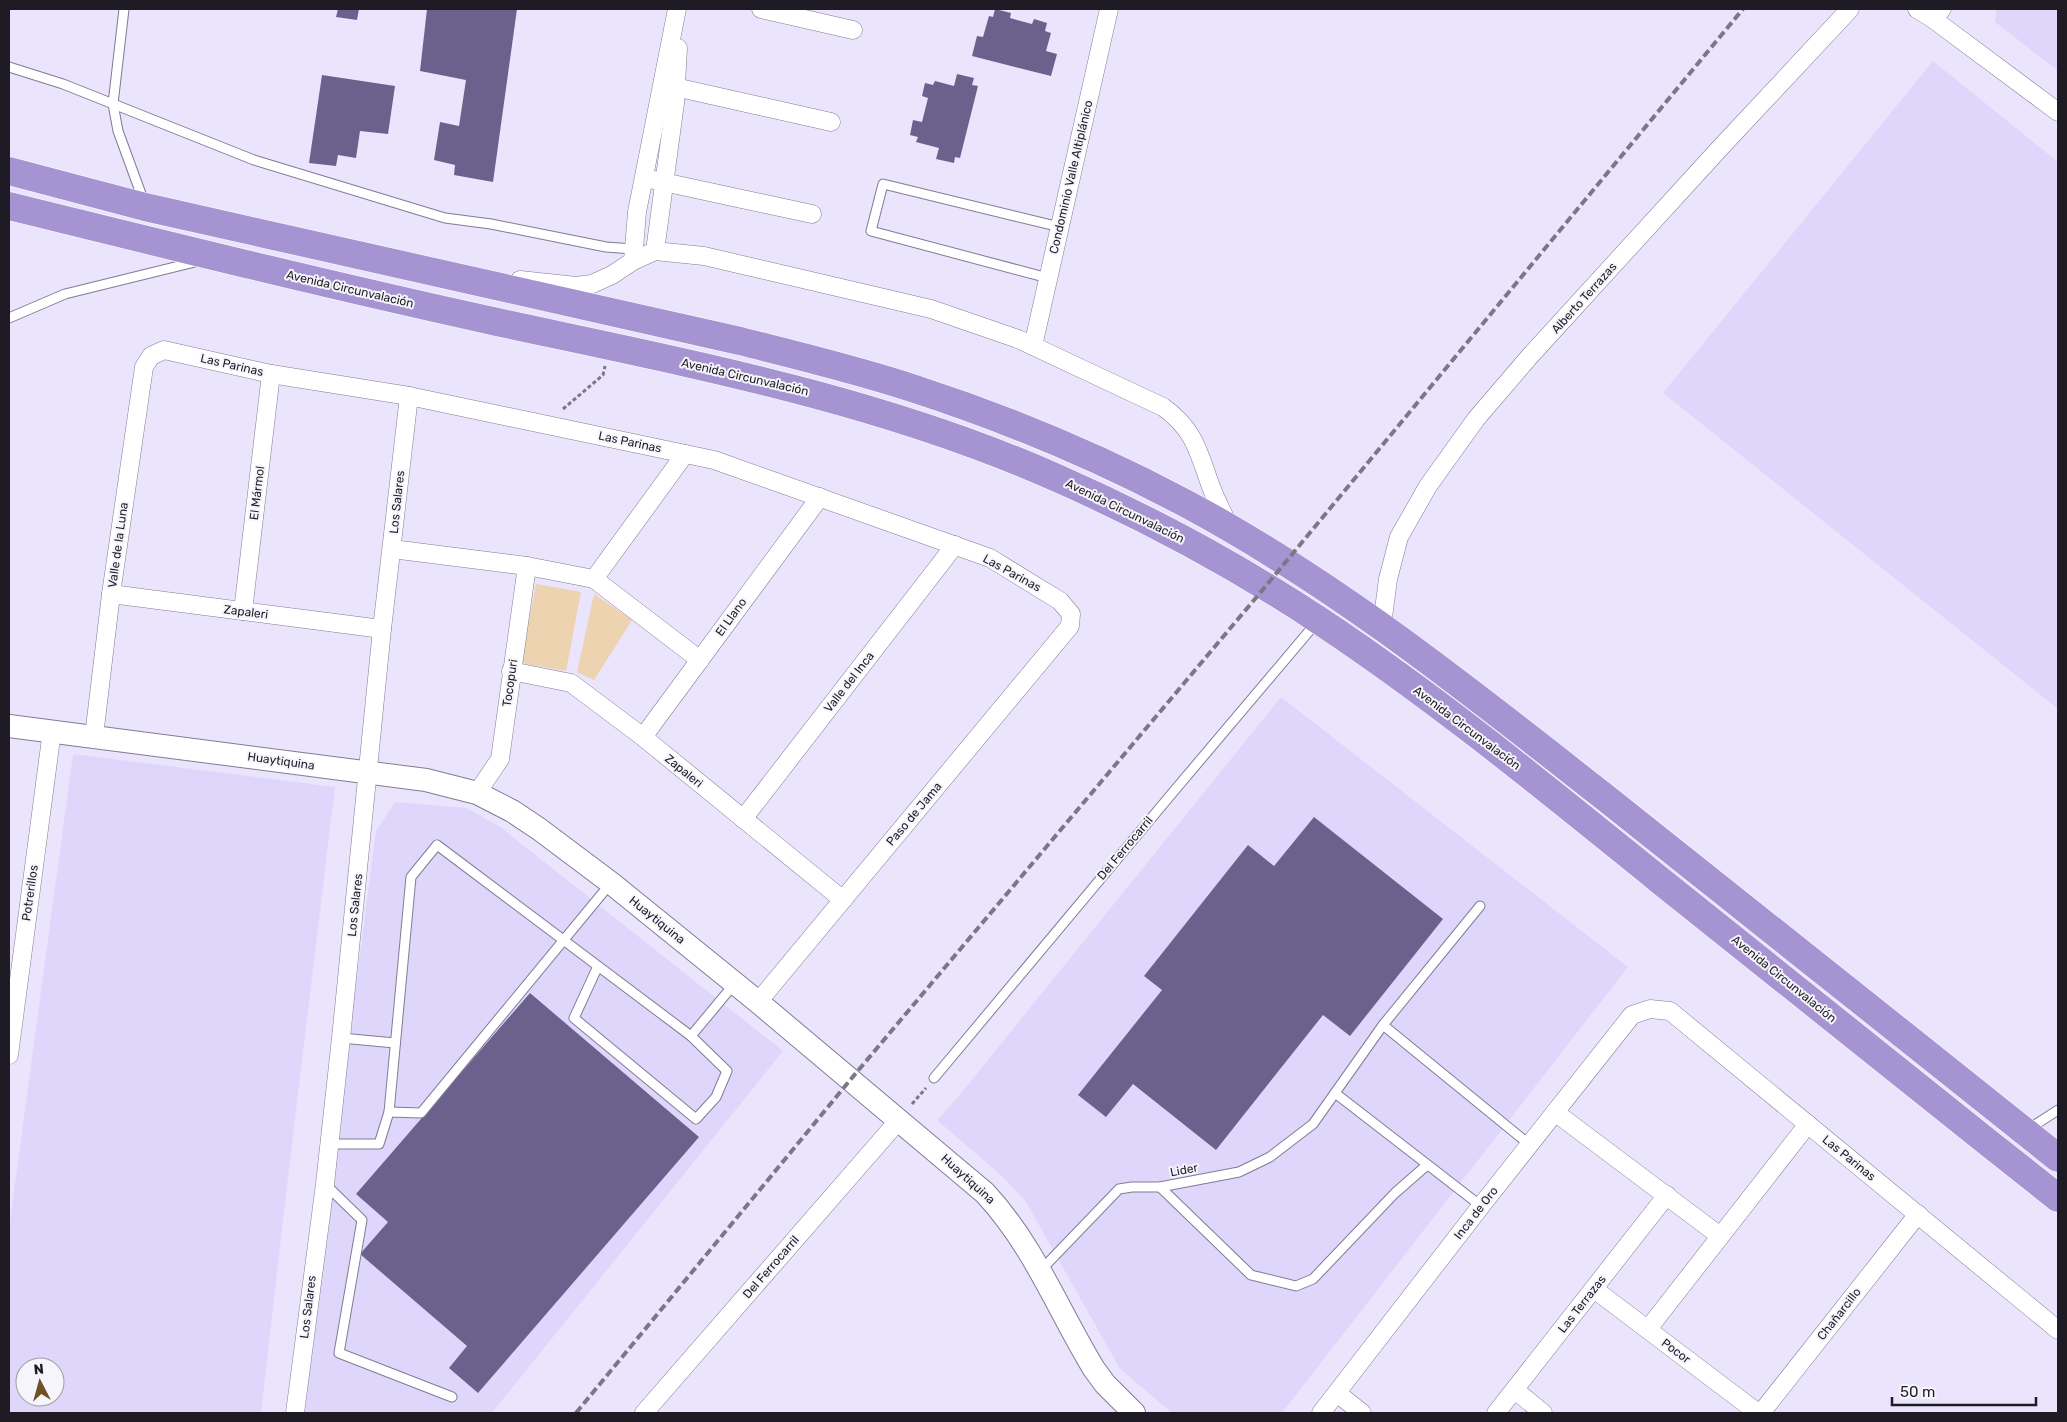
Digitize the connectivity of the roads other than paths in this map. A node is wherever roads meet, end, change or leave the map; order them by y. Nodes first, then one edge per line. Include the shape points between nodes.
1 (124, 9) edge
2 (678, 9) edge
3 (761, 9) edge
4 (1109, 9) edge
5 (1850, 9) edge
6 (1917, 9) edge
7 (1937, 14) edge
8 (853, 30) dead end
9 (9, 67) edge
10 (669, 86) junction
11 (114, 104) junction
12 (2058, 112) edge
13 (831, 122) dead end
14 (9, 170) edge
15 (644, 177) junction
16 (664, 182) junction
17 (9, 206) edge
18 (146, 207) junction
19 (812, 214) dead end
20 (1060, 227) junction
21 (655, 251) junction
22 (633, 255) junction
23 (217, 257) junction
24 (405, 266) junction
25 (1048, 278) junction
26 (9, 318) edge
27 (1033, 346) junction
28 (151, 356) joint
29 (271, 374) junction
30 (409, 396) junction
31 (685, 454) junction
32 (820, 497) junction
33 (1229, 527) junction
34 (955, 545) junction
35 (392, 549) junction
36 (527, 566) junction
37 (594, 579) junction
38 (111, 594) junction
39 (243, 611) junction
40 (1319, 620) junction
41 (1070, 626) joint
42 (1382, 626) junction
43 (382, 629) junction
44 (700, 660) junction
45 (511, 671) junction
46 (9, 726) edge
47 (52, 731) junction
48 (94, 736) junction
49 (643, 738) junction
50 (369, 773) junction
51 (477, 793) junction
52 (743, 819) junction
53 (611, 883) junction
54 (843, 900) junction
55 (1480, 906) dead end
56 (564, 940) junction
57 (598, 966) junction
58 (735, 984) junction
59 (758, 1002) junction
60 (1632, 1015) joint
61 (1383, 1025) junction
62 (691, 1036) junction
63 (341, 1038) junction
64 (395, 1043) junction
65 (9, 1055) edge
66 (934, 1078) road end
67 (1335, 1093) junction
68 (2058, 1110) edge
69 (389, 1112) junction
70 (1556, 1113) junction
71 (899, 1120) junction
72 (1808, 1124) junction
73 (2025, 1132) junction
74 (329, 1144) junction
75 (1530, 1145) junction
76 (2058, 1158) edge
77 (1427, 1165) junction
78 (325, 1184) junction
79 (1160, 1188) junction
80 (1667, 1195) junction
81 (2058, 1198) edge
82 (1481, 1206) junction
83 (1918, 1214) junction
84 (1720, 1236) junction
85 (1041, 1270) junction
86 (1594, 1289) junction
87 (1648, 1330) junction
88 (2058, 1330) edge
89 (1514, 1390) junction
90 (1337, 1393) junction
91 (452, 1397) dead end
92 (294, 1413) edge
93 (644, 1413) edge
94 (1134, 1413) edge
95 (1321, 1413) edge
96 (1362, 1413) edge
97 (1496, 1413) edge
98 (1543, 1413) edge
99 (1759, 1413) edge

1 - 11 lane
2 - 10 street
3 - 8 street
4 - 20 street, Condominio Valle Altiplánico
5 - 42 street, Alberto Terrazas via 1687,184 1476,420 1428,486 1400,537 1388,579
6 - 7 street
7 - 12 street
9 - 11 lane
10 - 13 street
10 - 15 street
10 - 16 street
11 - 18 lane via 118,131
11 - 22 lane via 254,160 446,218 606,246
14 - 18 highway
15 - 16 street
15 - 22 street
16 - 19 street
16 - 21 street
17 - 23 highway, Avenida Circunvalación
18 - 24 highway
20 - 25 street, Condominio Valle Altiplánico
20 - 25 lane via 883,184 871,231
21 - 22 street
21 - 27 street via 704,256 931,309
22 - 24 street via 612,275 592,284 576,286 521,280 454,264
23 - 26 lane via 65,294
23 - 40 highway, Avenida Circunvalación via 360,292 765,380 912,422 1009,458 1102,498 1235,568
24 - 33 highway via 740,341 911,388 1009,422 1081,452
25 - 27 street, Condominio Valle Altiplánico
27 - 33 street via 1163,407 1175,416 1193,438
28 - 29 street, Las Parinas via 164,350
28 - 38 street, Valle de la Luna via 144,367
29 - 30 street, Las Parinas
29 - 39 street, El Mármol
30 - 31 street, Las Parinas
30 - 35 street, Los Salares
31 - 32 street, Las Parinas via 714,460
31 - 37 street
32 - 34 street, Las Parinas
32 - 44 street, El Llano
33 - 42 highway
34 - 41 street, Las Parinas via 990,558 1060,601 1071,614
34 - 52 street, Valle del Inca
35 - 36 street
35 - 43 street, Los Salares
36 - 37 street
36 - 45 street, Tocopuri
37 - 44 street
38 - 39 street, Zapaleri
38 - 48 street, Valle de la Luna
39 - 43 street, Zapaleri
40 - 66 lane, Del Ferrocarril
40 - 81 highway, Avenida Circunvalación via 1480,738
41 - 54 street, Paso de Jama
42 - 73 highway via 1560,762
43 - 50 street, Los Salares
44 - 49 street, El Llano
45 - 49 street, Zapaleri via 571,683
45 - 51 street, Tocopuri via 500,758
46 - 47 street, Huaytiquina
47 - 48 street, Huaytiquina
47 - 65 street, Potrerillos
48 - 50 street, Huaytiquina
49 - 52 street, Zapaleri
50 - 51 street, Huaytiquina via 426,780
50 - 63 street, Los Salares
51 - 53 street, Huaytiquina via 526,820
52 - 54 street, Zapaleri
53 - 56 lane
53 - 58 street, Huaytiquina
54 - 59 street, Paso de Jama
55 - 61 lane, Lider
56 - 57 lane
56 - 64 lane via 437,845 411,876
56 - 69 lane via 422,1113
57 - 62 lane
57 - 62 lane via 574,1018 696,1119 716,1097 727,1072
58 - 59 street, Huaytiquina
58 - 62 lane
59 - 71 street, Huaytiquina
60 - 70 street, Inca de Oro
60 - 72 street, Las Parinas via 1650,1009 1670,1011
61 - 67 lane, Lider
61 - 75 lane
63 - 64 lane
63 - 74 street, Los Salares
64 - 69 lane
67 - 77 lane
67 - 79 lane, Lider via 1313,1124 1270,1157 1239,1172
68 - 73 lane
69 - 74 lane via 379,1144
70 - 75 street, Inca de Oro
70 - 80 street
71 - 85 street, Huaytiquina via 985,1193 1016,1230
71 - 93 street, Del Ferrocarril
72 - 83 street, Las Parinas
72 - 84 street
73 - 76 highway
74 - 78 street, Los Salares
75 - 82 street, Inca de Oro
77 - 79 lane via 1395,1193 1313,1279 1296,1286 1251,1275
77 - 82 lane
78 - 91 lane via 362,1220 339,1353
78 - 92 street, Los Salares
79 - 85 lane, Lider via 1125,1187 1113,1193
80 - 84 street
80 - 86 street, Las Terrazas
82 - 90 street, Inca de Oro
83 - 88 street, Las Parinas
83 - 99 street, Chañarcillo
84 - 87 street
85 - 94 street, Huaytiquina via 1094,1369
86 - 87 street, Pocor
86 - 89 street, Las Terrazas
87 - 99 street, Pocor
89 - 97 street, Las Terrazas
89 - 98 street
90 - 95 street, Inca de Oro
90 - 96 street

